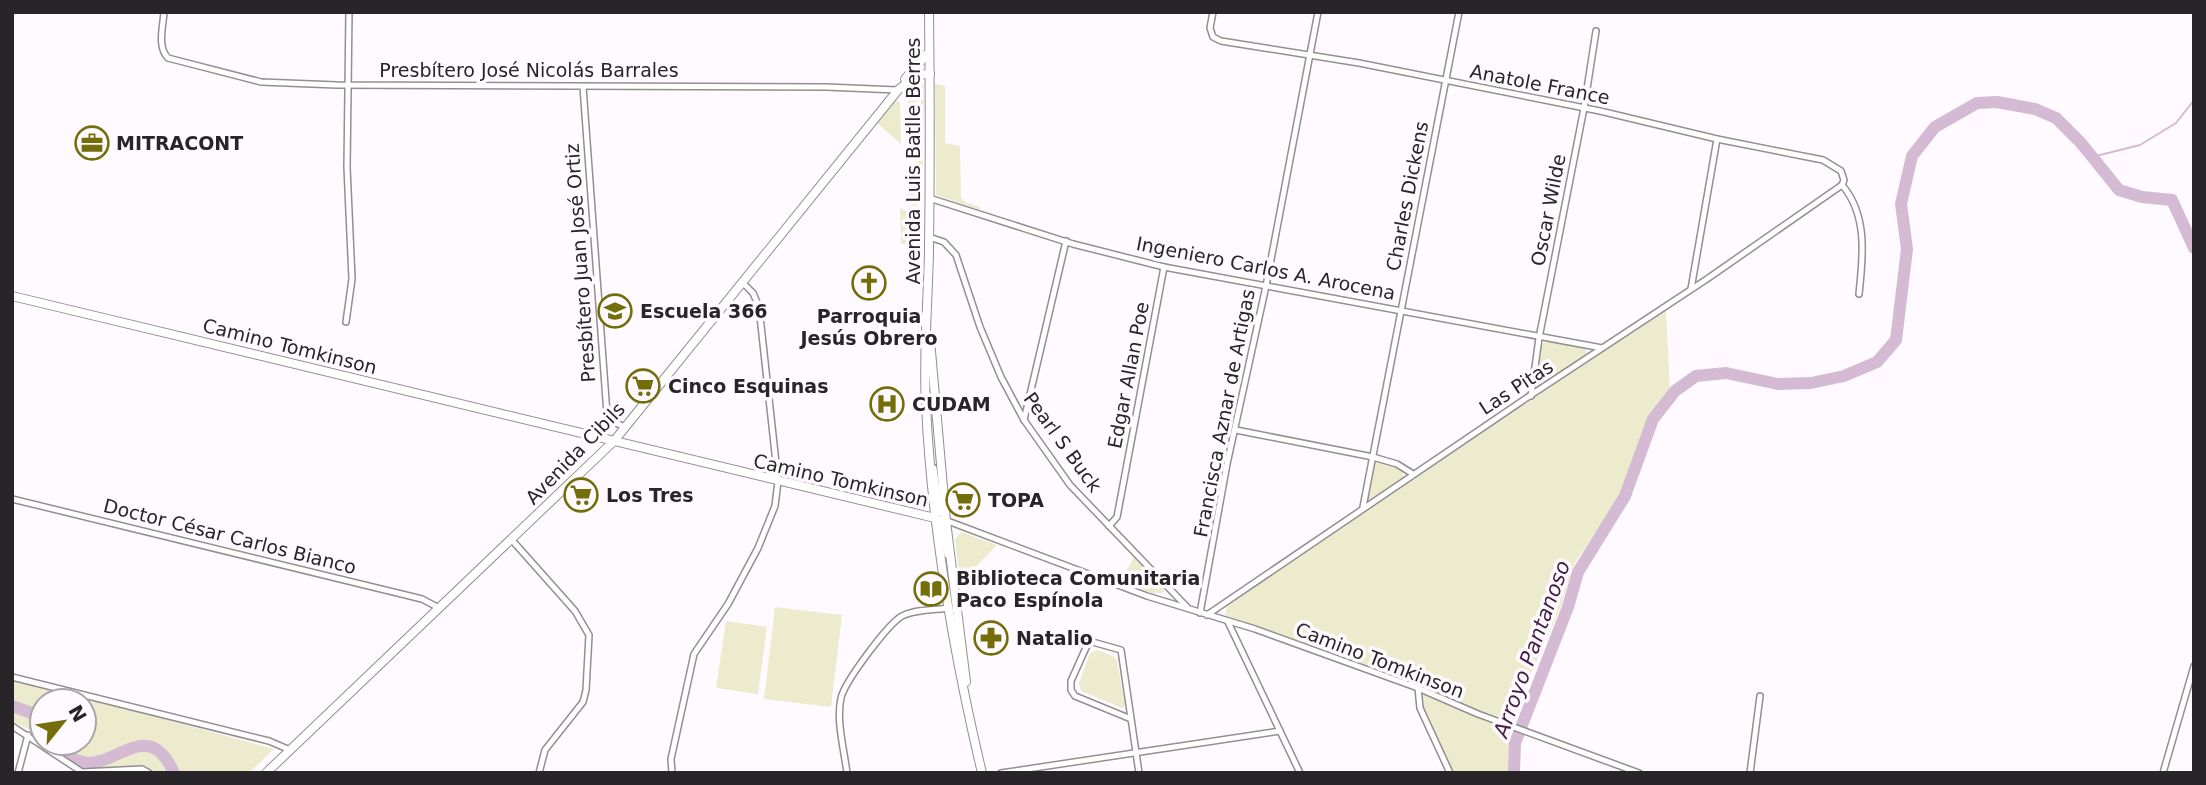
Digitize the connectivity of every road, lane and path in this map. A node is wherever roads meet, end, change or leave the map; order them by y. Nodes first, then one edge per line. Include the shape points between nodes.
1 (164, 12) edge
2 (349, 12) edge
3 (929, 12) edge
4 (1213, 12) edge
5 (1318, 12) edge
6 (1459, 12) edge
7 (1596, 31) dead end
8 (929, 52) junction
9 (1310, 55) junction
10 (930, 74) junction
11 (1445, 81) junction
12 (347, 85) junction
13 (583, 87) junction
14 (898, 90) junction
15 (1584, 108) junction
16 (1717, 139) junction
17 (1842, 185) junction
18 (929, 198) junction
19 (929, 237) junction
20 (1066, 241) junction
21 (1164, 267) junction
22 (742, 282) junction
23 (1266, 286) junction
24 (1691, 289) junction
25 (1859, 294) dead end
26 (12, 296) edge
27 (928, 310) junction
28 (1402, 310) junction
29 (346, 322) dead end
30 (1539, 338) junction
31 (1602, 348) junction
32 (1531, 396) junction
33 (1024, 420) junction
34 (625, 427) junction
35 (1236, 430) junction
36 (614, 441) junction
37 (1373, 457) junction
38 (1413, 474) junction
39 (778, 481) junction
40 (12, 499) edge
41 (1362, 509) junction
42 (941, 519) junction
43 (1108, 526) junction
44 (511, 540) junction
45 (439, 608) junction
46 (952, 608) junction
47 (1190, 610) junction
48 (1204, 614) junction
49 (1228, 622) junction
50 (2194, 666) edge
51 (12, 677) edge
52 (1418, 688) junction
53 (1760, 696) dead end
54 (1131, 719) junction
55 (12, 726) edge
56 (1280, 731) junction
57 (28, 735) joint
58 (290, 750) junction
59 (1136, 752) junction
60 (59, 757) edge
61 (18, 773) edge
62 (81, 773) edge
63 (149, 773) edge
64 (266, 773) edge
65 (539, 773) edge
66 (669, 773) edge
67 (847, 773) edge
68 (982, 773) edge
69 (1001, 773) edge
70 (1139, 773) edge
71 (1300, 773) edge
72 (1450, 773) edge
73 (1639, 773) edge
74 (1750, 773) edge
75 (2163, 773) edge

1 - 12 street, Presbítero José Nicolás Barrales via 162,46 168,58 261,82
2 - 12 street
3 - 8 street, Avenida Luis Batlle Berres
4 - 9 street, Anatole France via 1213,37
5 - 9 street, Francisca Aznar de Artigas
6 - 11 street, Charles Dickens
7 - 15 street, Oscar Wilde
8 - 10 street, Avenida Luis Batlle Berres
8 - 14 street, Avenida Cibils
9 - 11 street, Anatole France
9 - 23 street, Francisca Aznar de Artigas
10 - 14 street, Avenida Cibils via 912,77
10 - 18 street, Avenida Luis Batlle Berres
11 - 15 street, Anatole France
11 - 28 street, Charles Dickens
12 - 13 street, Presbítero José Nicolás Barrales
12 - 29 street via 352,279
13 - 14 street, Presbítero José Nicolás Barrales
13 - 34 street, Presbítero Juan José Ortiz via 607,414
14 - 22 street, Avenida Cibils
15 - 16 street, Anatole France
15 - 30 street, Oscar Wilde
16 - 17 street, Anatole France via 1823,160 1841,171
16 - 24 street
17 - 24 street, Las Pitas
17 - 25 street via 1856,207 1861,230
18 - 19 street, Avenida Luis Batlle Berres
18 - 20 street, Ingeniero Carlos A. Arocena
19 - 27 street, Avenida Luis Batlle Berres
19 - 33 street, Pearl S Buck via 944,242 956,255 980,327
20 - 21 street, Ingeniero Carlos A. Arocena
20 - 33 street
21 - 23 street, Ingeniero Carlos A. Arocena
21 - 43 street, Edgar Allan Poe via 1117,517
22 - 34 street, Avenida Cibils
22 - 39 street via 759,307
23 - 28 street, Ingeniero Carlos A. Arocena
23 - 35 street, Francisca Aznar de Artigas
24 - 31 street, Las Pitas
26 - 36 street, Camino Tomkinson
27 - 42 street, Avenida Luis Batlle Berres
27 - 42 street, Avenida Luis Batlle Berres via 925,374 930,463
28 - 30 street, Ingeniero Carlos A. Arocena
28 - 37 street, Charles Dickens
30 - 31 street, Ingeniero Carlos A. Arocena
30 - 32 street, Oscar Wilde
31 - 32 street, Las Pitas
32 - 38 street, Las Pitas
33 - 43 street, Pearl S Buck via 1070,485
34 - 36 street, Avenida Cibils
35 - 37 street
35 - 48 street, Francisca Aznar de Artigas
36 - 39 street, Camino Tomkinson
36 - 44 street, Avenida Cibils
37 - 38 street
37 - 41 street, Charles Dickens
38 - 41 street, Las Pitas
39 - 42 street, Camino Tomkinson
39 - 66 street via 775,506 758,548 694,654
40 - 45 street, Doctor César Carlos Bianco via 422,599
41 - 48 street, Las Pitas
42 - 46 street, Avenida Luis Batlle Berres
42 - 46 street, Avenida Luis Batlle Berres via 953,575
42 - 47 street, Camino Tomkinson
43 - 47 street, Pearl S Buck
44 - 45 street, Avenida Cibils
44 - 65 street via 575,611 589,635 583,702 545,750
45 - 58 street, Avenida Cibils
46 - 67 street via 901,617 846,683 840,707
46 - 68 street, Avenida Luis Batlle Berres
47 - 48 street, Camino Tomkinson
48 - 49 street, Camino Tomkinson
49 - 52 street, Camino Tomkinson
49 - 56 street
50 - 75 street
51 - 58 street
52 - 72 street via 1420,708
52 - 73 street, Camino Tomkinson
53 - 74 street
54 - 54 street via 1075,696 1071,690 1089,641 1121,650
54 - 59 street
55 - 57 street
56 - 59 street
56 - 71 street
57 - 61 street
58 - 64 street, Avenida Cibils
59 - 69 street
59 - 70 street
60 - 62 street
62 - 63 street via 142,769

